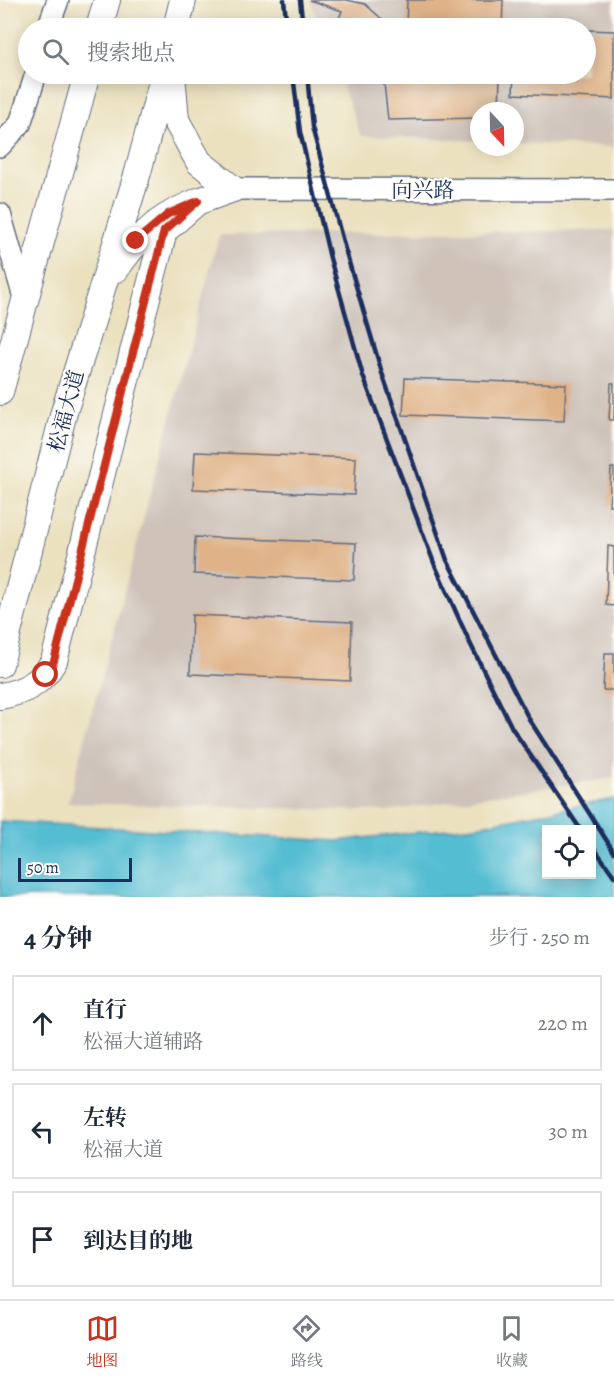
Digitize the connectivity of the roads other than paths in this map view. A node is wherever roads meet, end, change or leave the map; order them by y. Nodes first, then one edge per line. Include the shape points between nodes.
1 (58, 0) edge
2 (107, 0) edge
3 (183, 0) edge
4 (52, 18) edge
5 (102, 18) edge
6 (178, 18) edge
7 (33, 84) edge
8 (84, 84) edge
9 (161, 84) edge
10 (173, 84) edge
11 (0, 146) edge
12 (233, 189) junction
13 (614, 190) edge
14 (198, 201) junction
15 (0, 214) edge
16 (101, 292) junction
17 (25, 301) junction
18 (0, 392) edge
19 (0, 664) edge
20 (0, 696) edge

1 - 4 street
2 - 5 main road
3 - 6 main road
7 - 11 street via 20,124
8 - 17 main road
9 - 16 main road, 松福大道
10 - 12 main road via 176,120 199,162
12 - 13 street, 向兴路
12 - 14 main road, 松福大道
14 - 16 main road, 松福大道 via 168,214 136,241
14 - 20 main road via 164,231 54,661 46,675 33,685
15 - 17 street
16 - 19 main road, 松福大道 via 64,412
17 - 18 main road

